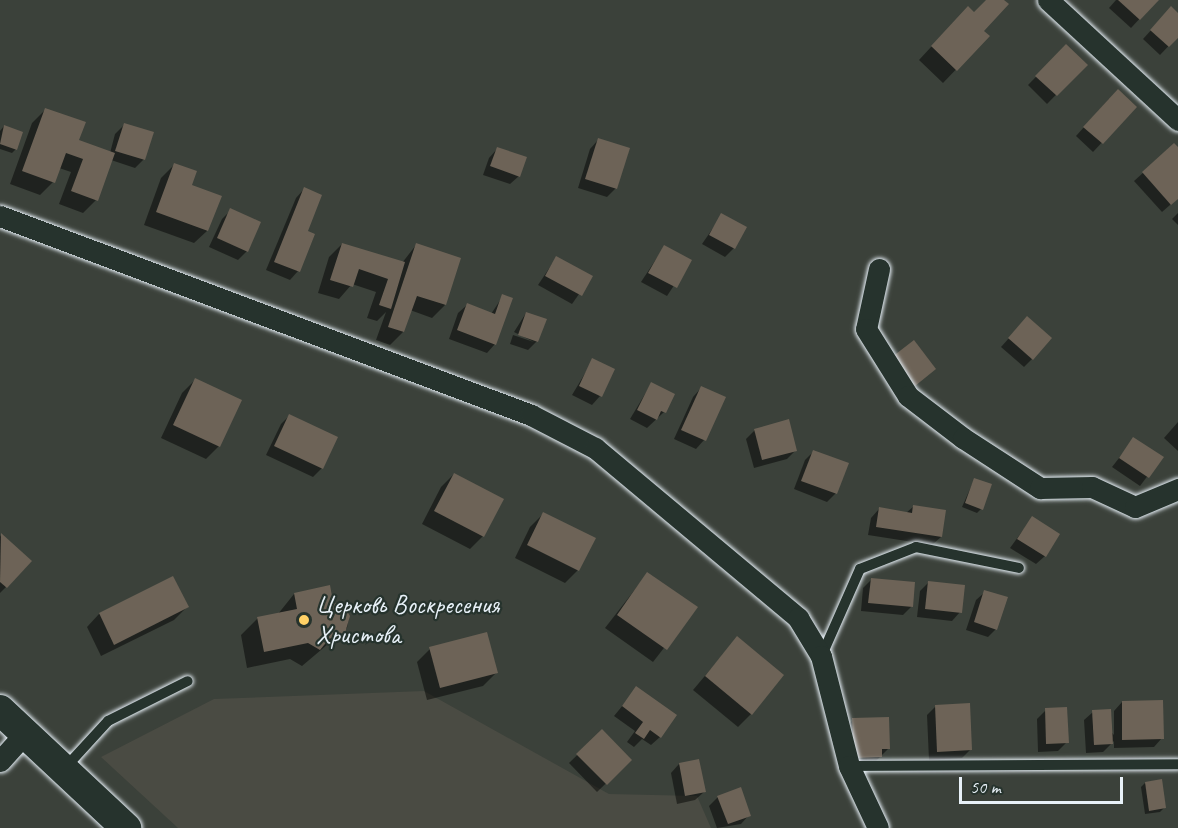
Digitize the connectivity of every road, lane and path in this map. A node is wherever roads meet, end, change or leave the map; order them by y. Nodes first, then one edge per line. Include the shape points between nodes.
1 (1048, 0) edge
2 (1178, 120) edge
3 (0, 216) edge
4 (879, 269) dead end
5 (1178, 489) edge
6 (1019, 568) dead end
7 (822, 656) junction
8 (188, 681) dead end
9 (0, 710) edge
10 (25, 733) junction
11 (0, 761) edge
12 (1178, 764) edge
13 (849, 766) junction
14 (64, 769) junction
15 (126, 828) edge
16 (878, 828) edge

1 - 2 street
3 - 7 street via 531,415 595,448 798,618
4 - 5 street via 866,329 908,396 963,438 1040,488 1092,487 1135,507
6 - 7 lane via 916,547 860,569
7 - 13 street
8 - 14 lane via 108,721
9 - 10 main road
10 - 11 street
10 - 14 main road
12 - 13 lane
13 - 16 street
14 - 15 main road

